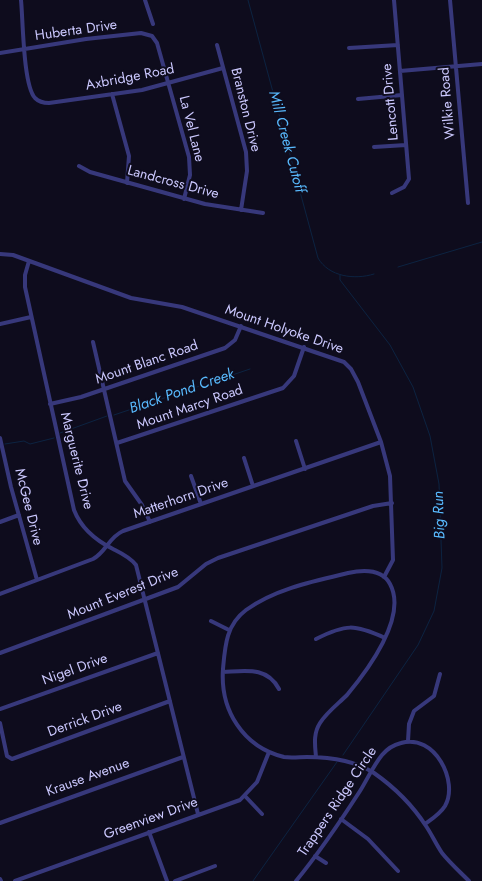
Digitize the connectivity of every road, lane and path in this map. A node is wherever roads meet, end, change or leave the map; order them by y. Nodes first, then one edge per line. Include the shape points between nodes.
1 (21, 0) edge
2 (145, 0) edge
3 (394, 0) edge
4 (450, 0) edge
5 (153, 24) dead end
6 (153, 38) joint
7 (217, 45) dead end
8 (398, 45) junction
9 (349, 48) dead end
10 (24, 50) junction
11 (0, 53) edge
12 (482, 64) edge
13 (456, 67) junction
14 (223, 68) junction
15 (400, 71) junction
16 (168, 84) junction
17 (112, 94) junction
18 (402, 95) junction
19 (358, 99) dead end
20 (406, 144) junction
21 (374, 147) dead end
22 (79, 166) dead end
23 (127, 182) junction
24 (392, 193) dead end
25 (184, 199) junction
26 (468, 203) dead end
27 (241, 210) junction
28 (263, 213) dead end
29 (0, 254) edge
30 (29, 261) junction
31 (31, 317) junction
32 (0, 324) edge
33 (241, 326) junction
34 (93, 342) dead end
35 (304, 347) junction
36 (104, 390) junction
37 (50, 404) junction
38 (0, 438) edge
39 (296, 441) dead end
40 (380, 442) junction
41 (117, 443) junction
42 (244, 458) dead end
43 (6, 465) junction
44 (0, 467) edge
45 (305, 469) junction
46 (191, 476) dead end
47 (253, 486) junction
48 (392, 503) junction
49 (201, 504) junction
50 (19, 515) junction
51 (0, 522) edge
52 (150, 522) junction
53 (106, 546) junction
54 (384, 577) junction
55 (37, 580) junction
56 (0, 594) edge
57 (145, 599) junction
58 (211, 621) dead end
59 (230, 630) junction
60 (385, 638) junction
61 (316, 639) dead end
62 (0, 653) edge
63 (158, 653) junction
64 (223, 672) junction
65 (440, 674) dead end
66 (279, 689) dead end
67 (170, 701) junction
68 (0, 709) edge
69 (0, 724) edge
70 (408, 741) junction
71 (270, 752) junction
72 (183, 757) junction
73 (316, 757) junction
74 (372, 772) junction
75 (245, 796) junction
76 (198, 814) junction
77 (262, 814) dead end
78 (341, 819) junction
79 (0, 823) edge
80 (425, 824) junction
81 (149, 832) junction
82 (315, 856) junction
83 (326, 863) dead end
84 (215, 866) dead end
85 (398, 871) dead end
86 (15, 881) edge
87 (167, 881) edge
88 (175, 881) edge
89 (296, 881) edge
90 (469, 881) edge

1 - 10 street
2 - 5 street
3 - 8 street, Lencott Drive
4 - 13 street, Wilkie Road
6 - 10 street, Huberta Drive via 141,33
6 - 16 street, La Vel Lane
7 - 14 street, Branston Drive
8 - 9 street
8 - 15 street, Lencott Drive
10 - 11 street, Huberta Drive
10 - 17 street, Axbridge Road via 32,92 40,102
12 - 13 street
13 - 15 street
13 - 26 street, Wilkie Road
14 - 16 street, Axbridge Road
14 - 27 street, Branston Drive via 246,152 247,171
15 - 18 street, Lencott Drive
16 - 17 street, Axbridge Road
16 - 25 street, La Vel Lane via 190,166
17 - 23 street via 129,156
18 - 19 street
18 - 20 street, Lencott Drive
20 - 21 street
20 - 24 street, Lencott Drive via 408,182
22 - 23 street, Landcross Drive
23 - 25 street, Landcross Drive
25 - 27 street, Landcross Drive
27 - 28 street, Landcross Drive
29 - 30 street, Mount Holyoke Drive
30 - 31 street, Marguerite Drive via 24,282
30 - 33 street, Mount Holyoke Drive via 131,298 182,308
31 - 32 street
31 - 37 street, Marguerite Drive
33 - 35 street, Mount Holyoke Drive
33 - 36 street, Mount Blanc Road via 235,340 226,348
34 - 36 street
35 - 40 street, Mount Holyoke Drive via 340,360 351,369
35 - 41 street, Mount Marcy Road via 294,376 283,388
36 - 37 street, Mount Blanc Road
36 - 41 street
37 - 53 street, Marguerite Drive via 74,510 87,531
38 - 43 street, McGee Drive
39 - 45 street
40 - 45 street, Matterhorn Drive
40 - 48 street, Mount Holyoke Drive via 388,466
41 - 52 street via 126,484
42 - 47 street
43 - 44 street
43 - 50 street, McGee Drive
45 - 47 street, Matterhorn Drive
46 - 49 street
47 - 49 street, Matterhorn Drive
48 - 54 street, Mount Holyoke Drive via 393,560
48 - 57 street, Mount Everest Drive via 374,506 218,558 202,567 184,584
49 - 52 street, Matterhorn Drive
50 - 51 street
50 - 55 street, McGee Drive
52 - 53 street, Matterhorn Drive via 117,533
53 - 55 street, Matterhorn Drive via 93,559
53 - 57 street, Marguerite Drive via 134,562
54 - 59 street via 368,570 312,582 251,607 237,618
54 - 60 street via 391,586 395,602
55 - 56 street, Matterhorn Drive
57 - 62 street, Mount Everest Drive
57 - 63 street, Marguerite Drive
58 - 59 street
59 - 64 street
60 - 61 street via 352,627 339,628
60 - 73 street via 360,679 320,722 315,738
63 - 67 street, Marguerite Drive
63 - 68 street, Nigel Drive
64 - 66 street via 259,671 272,678
64 - 71 street via 234,722 248,740
65 - 70 street via 434,696 417,707 412,715
67 - 69 street, Derrick Drive via 9,758
67 - 72 street, Marguerite Drive
70 - 74 street, Trappers Ridge Circle via 386,750
70 - 80 street via 426,745 435,752 443,764 448,788 444,807
71 - 73 street via 286,757
71 - 75 street, Greenview Drive via 257,782
72 - 76 street, Marguerite Drive
72 - 79 street, Krause Avenue
73 - 74 street via 339,759
74 - 78 street, Trappers Ridge Circle
74 - 80 street via 402,797
75 - 76 street, Greenview Drive
75 - 77 street
76 - 81 street, Greenview Drive
78 - 82 street, Trappers Ridge Circle
78 - 85 street via 368,839
80 - 90 street via 442,853
81 - 86 street, Greenview Drive
81 - 87 street
82 - 83 street
82 - 89 street, Trappers Ridge Circle
84 - 88 street

